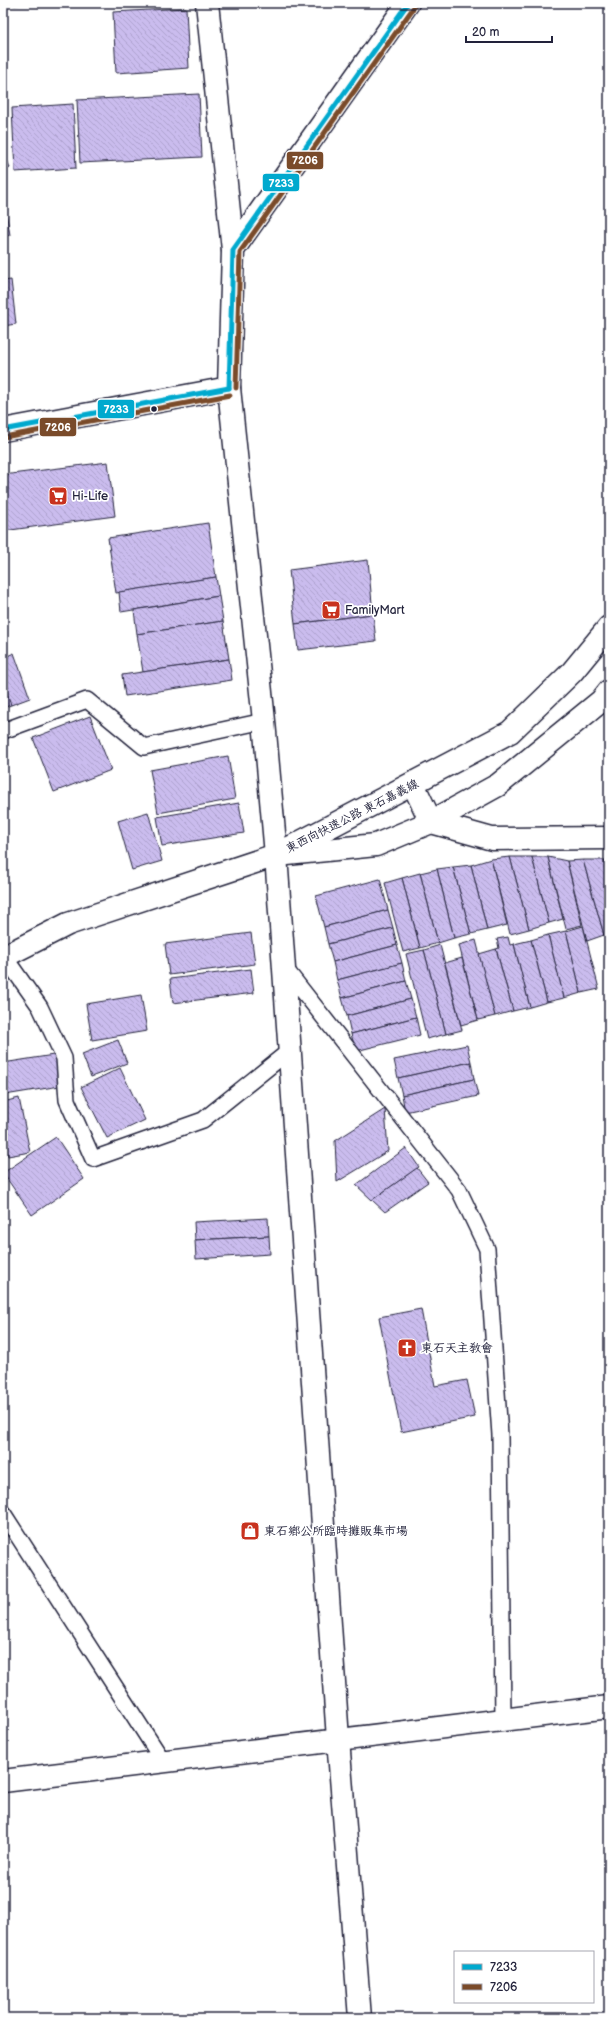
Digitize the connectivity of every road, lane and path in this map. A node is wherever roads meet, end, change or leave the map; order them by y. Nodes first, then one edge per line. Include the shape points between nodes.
1 (207, 3) edge
2 (408, 3) edge
3 (233, 250) junction
4 (229, 388) junction
5 (3, 430) edge
6 (609, 627) edge
7 (609, 691) edge
8 (264, 721) junction
9 (3, 730) edge
10 (413, 784) junction
11 (431, 822) junction
12 (609, 838) edge
13 (276, 855) junction
14 (4, 956) edge
15 (283, 967) junction
16 (289, 1051) junction
17 (3, 1513) edge
18 (609, 1707) edge
19 (503, 1719) junction
20 (338, 1739) junction
21 (163, 1761) junction
22 (3, 1781) edge
23 (360, 2018) edge

1 - 3 main road
2 - 3 main road
3 - 4 main road
4 - 5 main road
4 - 8 main road
6 - 10 main road, 東西向快速公路 東石嘉義線 via 572,672 510,732
7 - 11 main road, 東西向快速公路 東石嘉義線 via 601,701 498,785
8 - 9 lane via 144,747 87,700
8 - 13 main road
10 - 11 main road
10 - 13 main road, 東西向快速公路 東石嘉義線
11 - 12 main road via 492,839
11 - 13 main road, 東西向快速公路 東石嘉義線 via 376,845
13 - 14 main road via 68,924
13 - 15 main road
14 - 16 lane via 40,1007 64,1058 66,1100 93,1159 203,1120
15 - 16 main road
15 - 19 lane via 459,1190 487,1249 500,1435
16 - 20 main road
17 - 21 lane
18 - 19 main road
19 - 20 main road
20 - 21 main road
20 - 23 main road
21 - 22 main road

